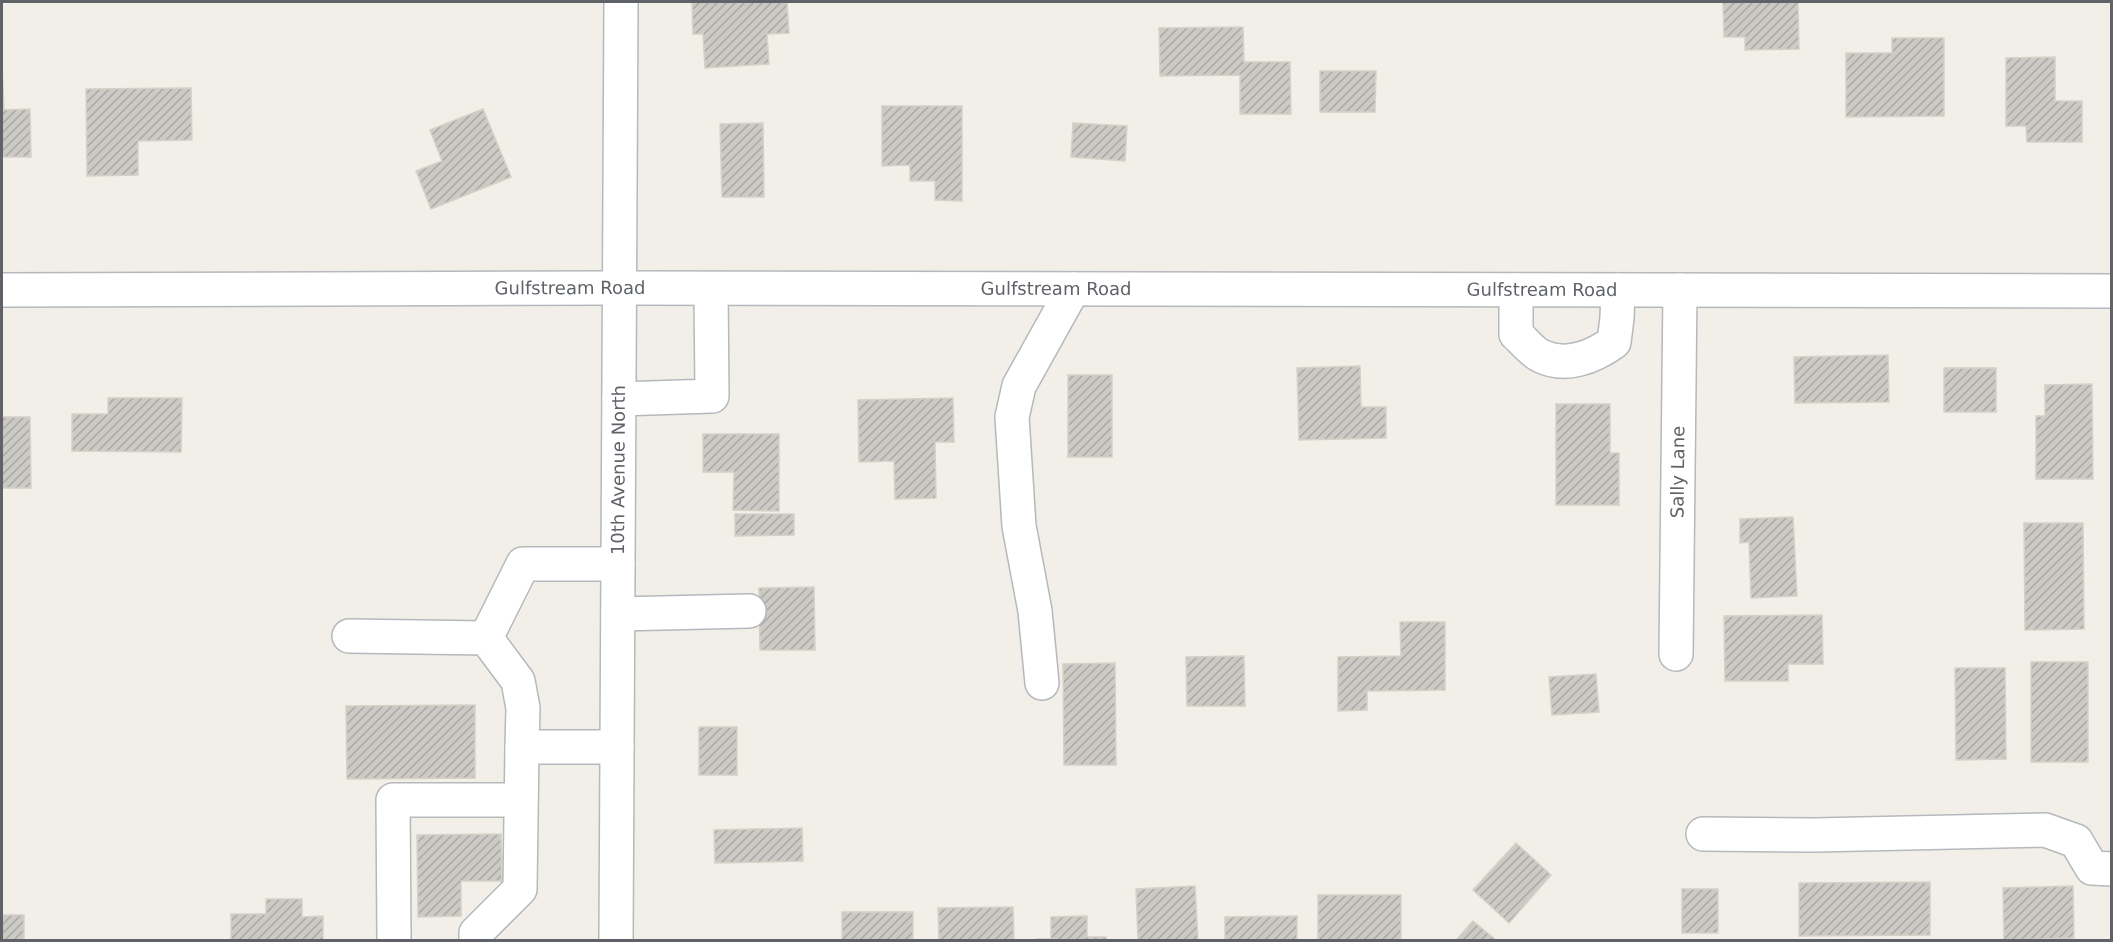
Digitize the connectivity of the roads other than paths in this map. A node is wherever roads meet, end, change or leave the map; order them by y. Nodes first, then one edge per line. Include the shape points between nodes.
1 (621, 2) edge
2 (620, 288) junction
3 (711, 289) junction
4 (1073, 289) junction
5 (2, 290) edge
6 (1516, 290) junction
7 (1618, 290) junction
8 (1680, 290) junction
9 (2112, 291) edge
10 (619, 399) junction
11 (618, 564) junction
12 (749, 611) dead end
13 (618, 614) junction
14 (349, 636) dead end
15 (486, 638) junction
16 (1676, 654) dead end
17 (1042, 683) dead end
18 (522, 747) junction
19 (617, 747) junction
20 (521, 800) junction
21 (1703, 834) dead end
22 (2112, 869) edge
23 (394, 940) edge
24 (476, 940) edge
25 (616, 940) edge

1 - 2 street, 10th Avenue North
2 - 3 street, Gulfstream Road
2 - 5 street, Gulfstream Road
2 - 10 street, 10th Avenue North
3 - 4 street, Gulfstream Road
3 - 10 street via 712,396
4 - 6 street, Gulfstream Road
4 - 17 street via 1019,386 1012,417 1019,526 1035,611
6 - 7 street, Gulfstream Road
6 - 7 street via 1516,334 1539,356 1559,362 1596,354 1614,342
7 - 8 street, Gulfstream Road
8 - 9 street, Gulfstream Road
8 - 16 street, Sally Lane
10 - 11 street, 10th Avenue North
11 - 13 street, 10th Avenue North
11 - 15 street via 523,564
12 - 13 street
13 - 19 street, 10th Avenue North
14 - 15 street
15 - 18 street via 518,681 523,708
18 - 19 street
18 - 20 street
19 - 25 street, 10th Avenue North
20 - 23 street via 393,800
20 - 24 street via 520,889 476,933
21 - 22 street via 2045,830 2076,841 2092,868

